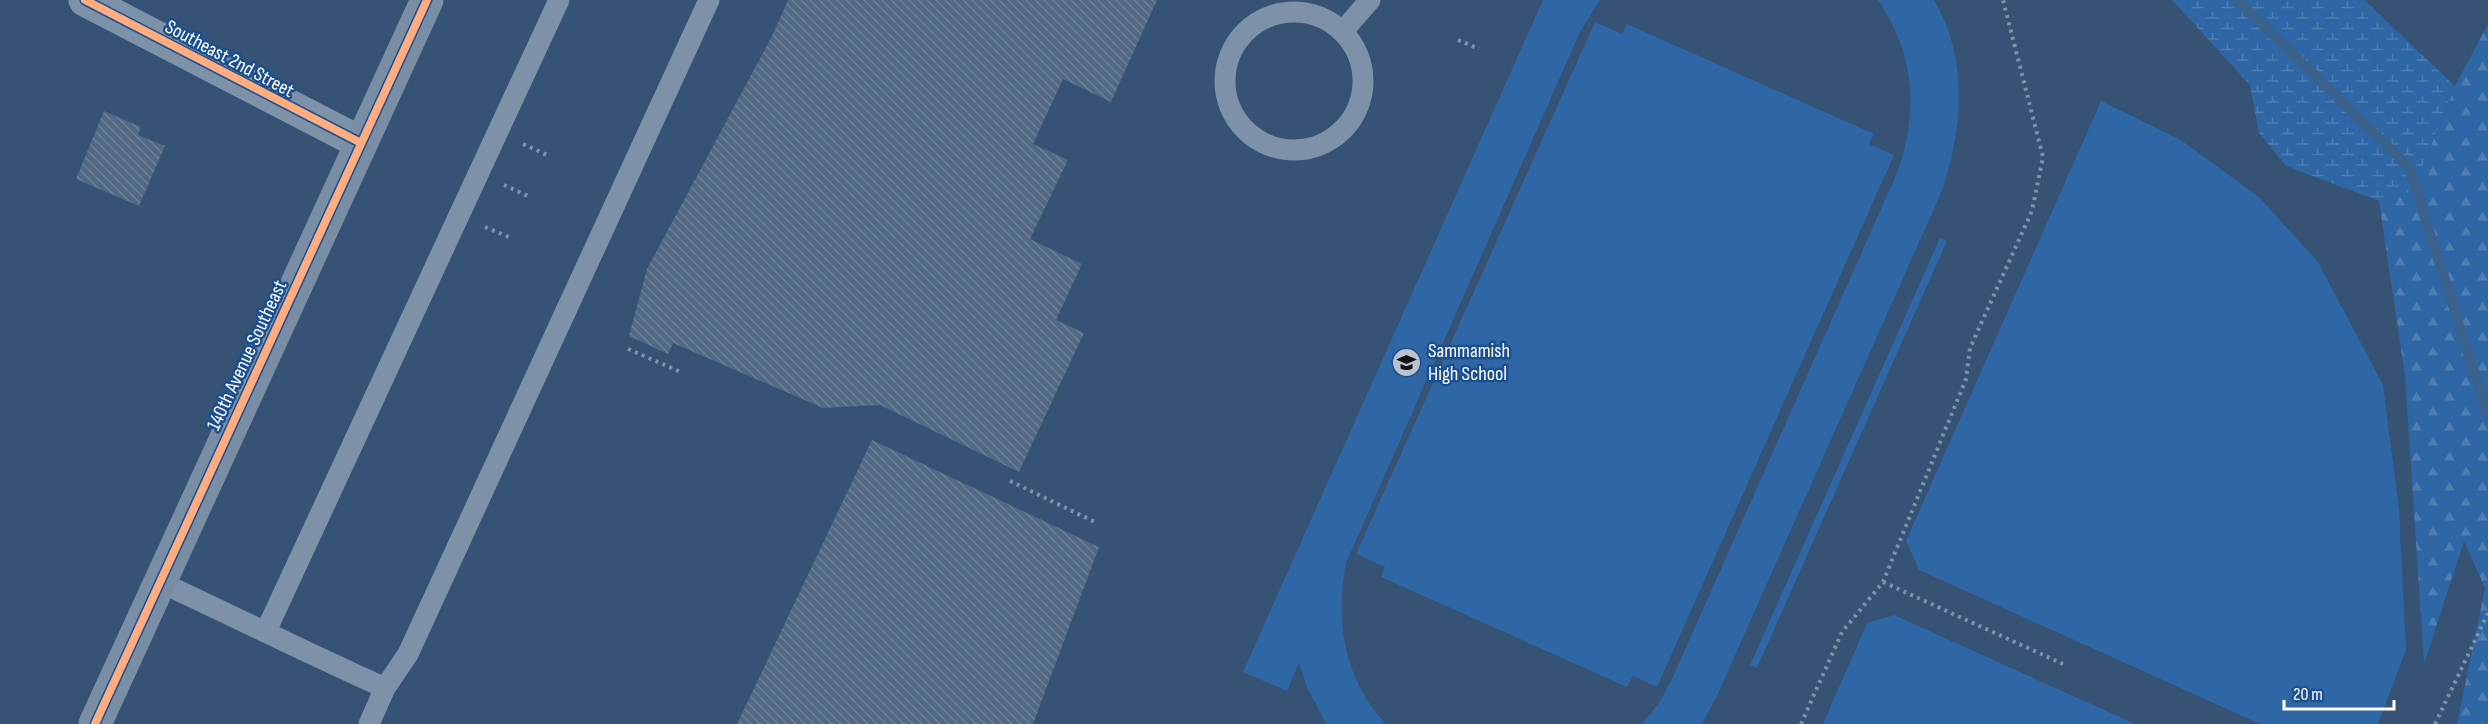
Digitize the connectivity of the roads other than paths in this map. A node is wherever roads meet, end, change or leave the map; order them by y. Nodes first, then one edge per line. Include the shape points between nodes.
1 (85, 0) edge
2 (426, 0) edge
3 (559, 0) edge
4 (710, 0) edge
5 (1370, 0) edge
6 (1343, 31) junction
7 (361, 143) junction
8 (160, 582) junction
9 (266, 630) junction
10 (385, 688) junction
11 (95, 724) edge
12 (369, 724) edge

1 - 7 street, Southeast 2nd Street
2 - 7 street, 140th Avenue Southeast
3 - 9 lane
4 - 10 lane via 408,654
5 - 6 lane
6 - 6 lane via 1323,18 1301,12 1277,13 1256,22 1238,39 1227,60 1223,83 1228,106 1240,126 1257,141 1278,149 1301,151 1323,145 1342,133 1355,115 1363,93 1363,71 1356,50
7 - 8 street, 140th Avenue Southeast
8 - 9 lane
8 - 11 street, 140th Avenue Southeast
9 - 10 lane via 300,651
10 - 12 lane

